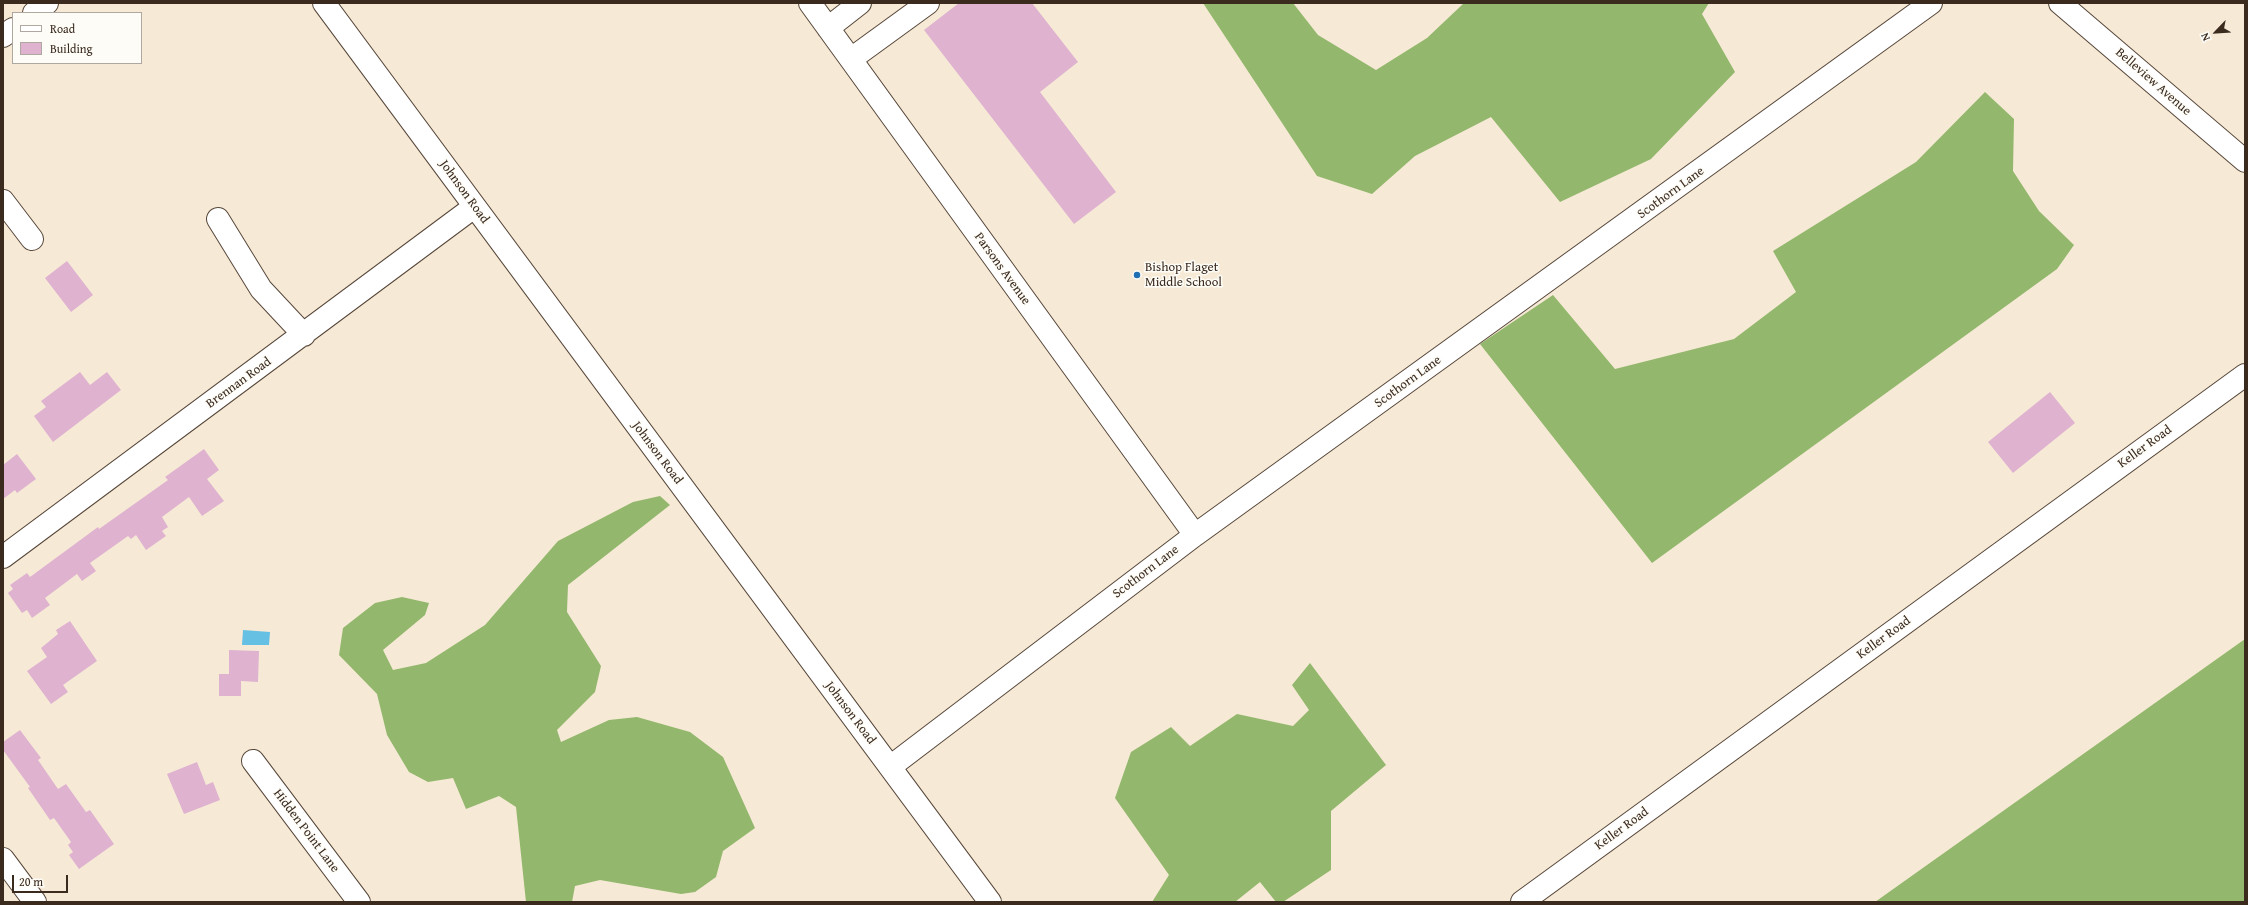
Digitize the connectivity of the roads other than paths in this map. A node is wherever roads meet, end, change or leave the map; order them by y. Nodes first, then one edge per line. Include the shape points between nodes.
1 (47, 3) edge
2 (324, 3) edge
3 (810, 3) edge
4 (860, 3) edge
5 (928, 3) edge
6 (1931, 3) edge
7 (2060, 3) edge
8 (35, 12) edge
9 (828, 28) junction
10 (12, 29) edge
11 (3, 36) edge
12 (851, 59) junction
13 (2245, 161) edge
14 (3, 201) edge
15 (474, 207) junction
16 (218, 219) dead end
17 (32, 239) dead end
18 (304, 335) junction
19 (2245, 375) edge
20 (1195, 535) junction
21 (3, 557) edge
22 (253, 761) dead end
23 (890, 767) junction
24 (3, 859) edge
25 (35, 902) edge
26 (359, 902) edge
27 (990, 902) edge
28 (1522, 902) edge

1 - 8 street
2 - 15 street, Johnson Road
3 - 9 street, Parsons Avenue
4 - 9 street
5 - 12 street
6 - 20 street, Scothorn Lane
7 - 13 street, Belleview Avenue
9 - 12 street, Parsons Avenue
10 - 11 street
12 - 20 street, Parsons Avenue
14 - 17 street
15 - 18 street, Brennan Road
15 - 23 street, Johnson Road
16 - 18 street via 261,289
18 - 21 street, Brennan Road
19 - 28 street, Keller Road
20 - 23 street, Scothorn Lane
22 - 26 street, Hidden Point Lane
23 - 27 street, Johnson Road
24 - 25 street

